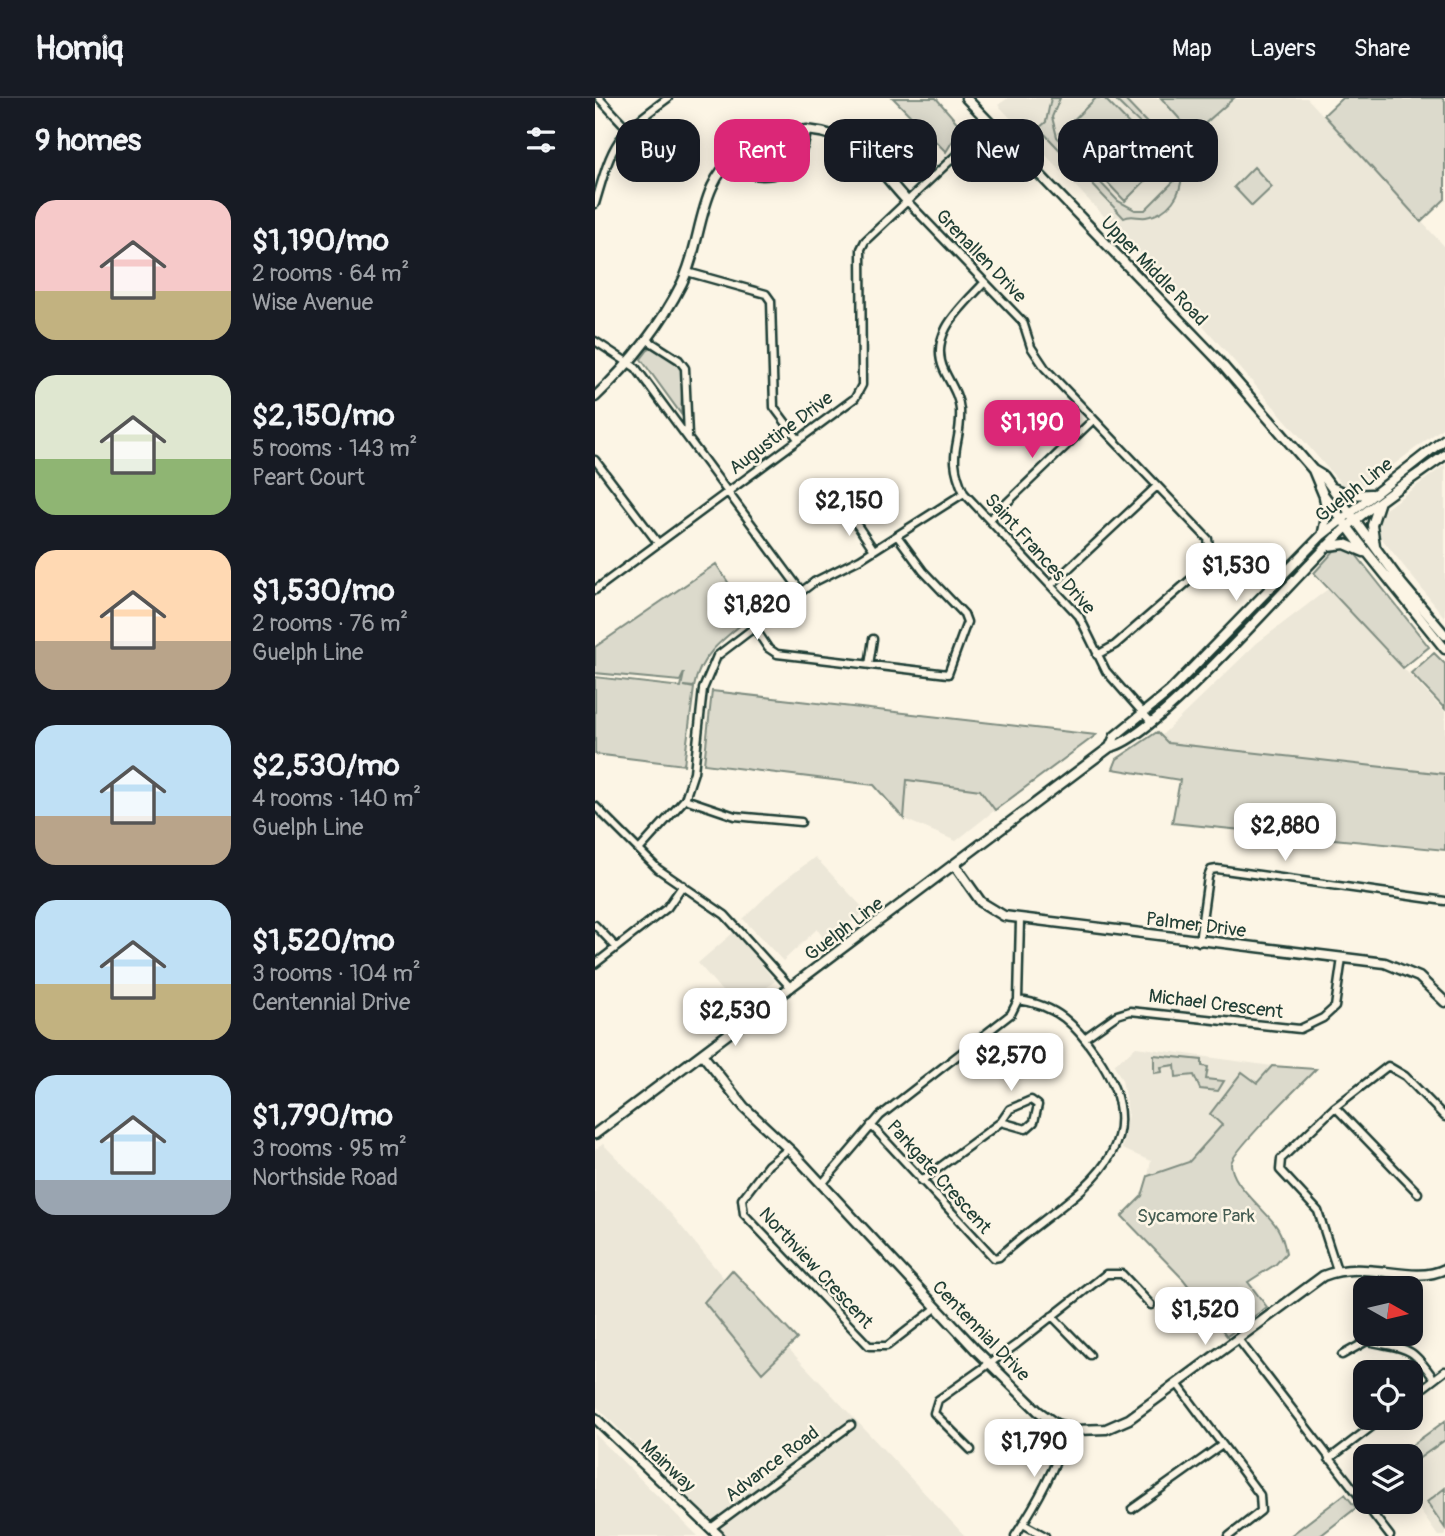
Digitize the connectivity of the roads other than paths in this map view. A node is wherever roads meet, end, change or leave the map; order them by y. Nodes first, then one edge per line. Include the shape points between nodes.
1 (599, 98) edge
2 (668, 98) edge
3 (966, 98) edge
4 (619, 119) edge
5 (640, 119) edge
6 (985, 119) edge
7 (810, 130) edge
8 (616, 143) edge
9 (951, 159) edge
10 (1044, 180) edge
11 (716, 182) edge
12 (907, 201) junction
13 (595, 204) edge
14 (687, 272) junction
15 (984, 283) junction
16 (646, 339) junction
17 (595, 341) edge
18 (627, 364) junction
19 (595, 397) edge
20 (1093, 420) junction
21 (688, 438) junction
22 (798, 439) junction
23 (1445, 439) edge
24 (1445, 454) edge
25 (595, 460) edge
26 (1313, 470) junction
27 (1157, 486) junction
28 (1330, 486) junction
29 (728, 492) junction
30 (964, 494) junction
31 (1324, 494) junction
32 (1374, 494) junction
33 (1379, 503) junction
34 (847, 510) dead end
35 (1345, 516) junction
36 (989, 520) junction
37 (1351, 524) junction
38 (1322, 535) junction
39 (898, 537) junction
40 (658, 543) junction
41 (1327, 546) junction
42 (874, 550) junction
43 (1372, 552) junction
44 (1051, 585) junction
45 (595, 590) edge
46 (801, 591) junction
47 (1237, 623) junction
48 (754, 627) junction
49 (1445, 635) edge
50 (873, 639) dead end
51 (1233, 643) junction
52 (1445, 649) edge
53 (1097, 655) junction
54 (869, 665) junction
55 (1145, 713) junction
56 (1151, 722) junction
57 (1110, 747) junction
58 (685, 799) junction
59 (595, 806) edge
60 (801, 822) dead end
61 (639, 850) junction
62 (954, 864) junction
63 (683, 885) junction
64 (1445, 901) edge
65 (1020, 920) junction
66 (595, 925) edge
67 (1199, 942) junction
68 (616, 947) junction
69 (1342, 958) junction
70 (595, 964) edge
71 (792, 988) junction
72 (1018, 1000) junction
73 (1445, 1002) edge
74 (1086, 1037) junction
75 (702, 1054) junction
76 (1335, 1107) junction
77 (1445, 1117) edge
78 (1001, 1122) junction
79 (871, 1125) junction
80 (595, 1134) edge
81 (788, 1149) junction
82 (921, 1181) junction
83 (822, 1184) junction
84 (1418, 1193) dead end
85 (1445, 1269) edge
86 (1337, 1270) junction
87 (1151, 1305) dead end
88 (936, 1308) junction
89 (1052, 1316) junction
90 (1238, 1339) junction
91 (1090, 1355) dead end
92 (1342, 1355) dead end
93 (988, 1363) junction
94 (1445, 1371) edge
95 (1434, 1379) junction
96 (1178, 1385) junction
97 (1423, 1388) edge
98 (595, 1419) edge
99 (851, 1425) dead end
100 (1067, 1428) junction
101 (1367, 1430) edge
102 (1222, 1446) junction
103 (971, 1450) dead end
104 (1329, 1459) junction
105 (1132, 1509) dead end
106 (1023, 1524) junction
107 (711, 1528) junction
108 (719, 1536) edge
109 (1015, 1536) edge
110 (1045, 1536) edge
111 (1229, 1536) edge
112 (1390, 1536) edge

1 - 4 street
2 - 5 street
3 - 6 main road, Upper Middle Road
7 - 12 main road via 854,146
8 - 13 street
9 - 12 street, Augustine Drive
10 - 26 main road, Upper Middle Road via 1221,363
11 - 14 main road
12 - 15 street, Grenallen Drive
12 - 22 street, Augustine Drive via 861,249 862,384 855,398
14 - 16 main road
14 - 22 street via 766,294 771,300 774,407
15 - 20 street, Grenallen Drive via 1023,322 1031,347 1045,368
15 - 30 street, Saint Frances Drive via 953,316 940,349 941,363 960,406 953,460
16 - 18 main road
16 - 21 street via 685,368
17 - 18 street
18 - 19 main road
18 - 21 street via 636,368
20 - 27 street, Grenallen Drive
20 - 36 street
21 - 29 street
22 - 29 street, Augustine Drive
23 - 32 main road, Guelph Line
24 - 33 main road, Guelph Line
25 - 40 street
26 - 28 main road, Upper Middle Road
26 - 31 main road, Upper Middle Road
27 - 44 street
27 - 53 street, Grenallen Drive via 1208,539 1211,559 1115,645
28 - 32 main road via 1350,495
28 - 35 main road, Upper Middle Road
29 - 40 street, Augustine Drive
29 - 46 street
30 - 36 street, Saint Frances Drive
30 - 39 street
31 - 35 main road, Upper Middle Road
31 - 38 main road via 1327,513
32 - 35 main road, Guelph Line
33 - 37 main road, Guelph Line
33 - 43 main road via 1372,525
34 - 42 street
35 - 37 main road, Upper Middle Road
35 - 38 main road, Guelph Line
36 - 44 street, Saint Frances Drive
37 - 41 main road, Guelph Line
37 - 43 main road, Upper Middle Road
38 - 47 main road, Guelph Line
39 - 42 street
39 - 54 street via 967,622 948,674
40 - 45 street, Augustine Drive
41 - 43 main road via 1348,544
41 - 51 main road, Guelph Line
42 - 46 street
43 - 49 main road, Upper Middle Road
43 - 52 main road, Upper Middle Road
44 - 53 street, Saint Frances Drive via 1084,624
46 - 48 street
47 - 51 main road
47 - 55 main road, Guelph Line
48 - 54 street via 777,654
48 - 58 street via 723,650 709,670 694,772
50 - 54 street
51 - 56 main road, Guelph Line
53 - 55 street, Saint Frances Drive
55 - 56 street, Saint Frances Drive
55 - 57 main road, Guelph Line via 1115,736
56 - 57 main road, Guelph Line
57 - 62 main road, Guelph Line
58 - 60 street via 736,816
58 - 61 street
59 - 61 street
61 - 63 street
62 - 65 main road, Palmer Drive via 988,908
62 - 71 main road, Guelph Line
63 - 68 street via 667,908
63 - 71 street via 725,915
64 - 67 street via 1217,869 1208,877
65 - 67 main road, Palmer Drive
65 - 72 street
66 - 68 street
67 - 69 main road, Palmer Drive
68 - 70 street
69 - 73 main road, Palmer Drive via 1405,970
69 - 74 street, Michael Crescent via 1335,1007 1300,1029 1130,1011
71 - 75 main road, Guelph Line
72 - 74 street, Parkgate Crescent via 1046,1005
72 - 79 street via 997,1027
74 - 82 street, Parkgate Crescent via 1112,1080 1119,1102 1119,1124 1109,1159 1090,1185 994,1258
75 - 80 main road, Guelph Line
75 - 81 main road, Centennial Drive via 737,1100
76 - 77 street via 1388,1066 1396,1068
76 - 84 street
76 - 86 street via 1280,1159 1280,1165 1286,1178 1318,1211
78 - 78 street via 1026,1129 1034,1122 1038,1105 1031,1100 1022,1103
78 - 82 street
79 - 82 street, Parkgate Crescent
79 - 83 street via 849,1157
81 - 83 main road, Centennial Drive
81 - 88 street, Northview Crescent via 742,1199 744,1214 869,1346 887,1346
83 - 88 main road, Centennial Drive
85 - 86 main road, Centennial Drive via 1417,1274 1361,1267
86 - 90 main road, Centennial Drive via 1296,1294
87 - 89 street via 1115,1272
88 - 93 main road, Centennial Drive
89 - 91 street
89 - 93 street
90 - 96 main road, Centennial Drive
90 - 104 street
92 - 95 street via 1367,1341 1413,1351
93 - 100 main road, Centennial Drive via 1038,1411
93 - 103 street via 935,1406 939,1421
94 - 95 street
95 - 97 street
96 - 100 main road, Centennial Drive via 1116,1426 1092,1431
96 - 102 street
98 - 107 main road, Mainway
99 - 107 street, Advance Road
100 - 106 street via 1058,1462
101 - 104 street
102 - 105 street
102 - 111 street via 1252,1481 1262,1504 1261,1511
104 - 112 street
106 - 109 street
106 - 110 street
107 - 108 main road, Mainway

